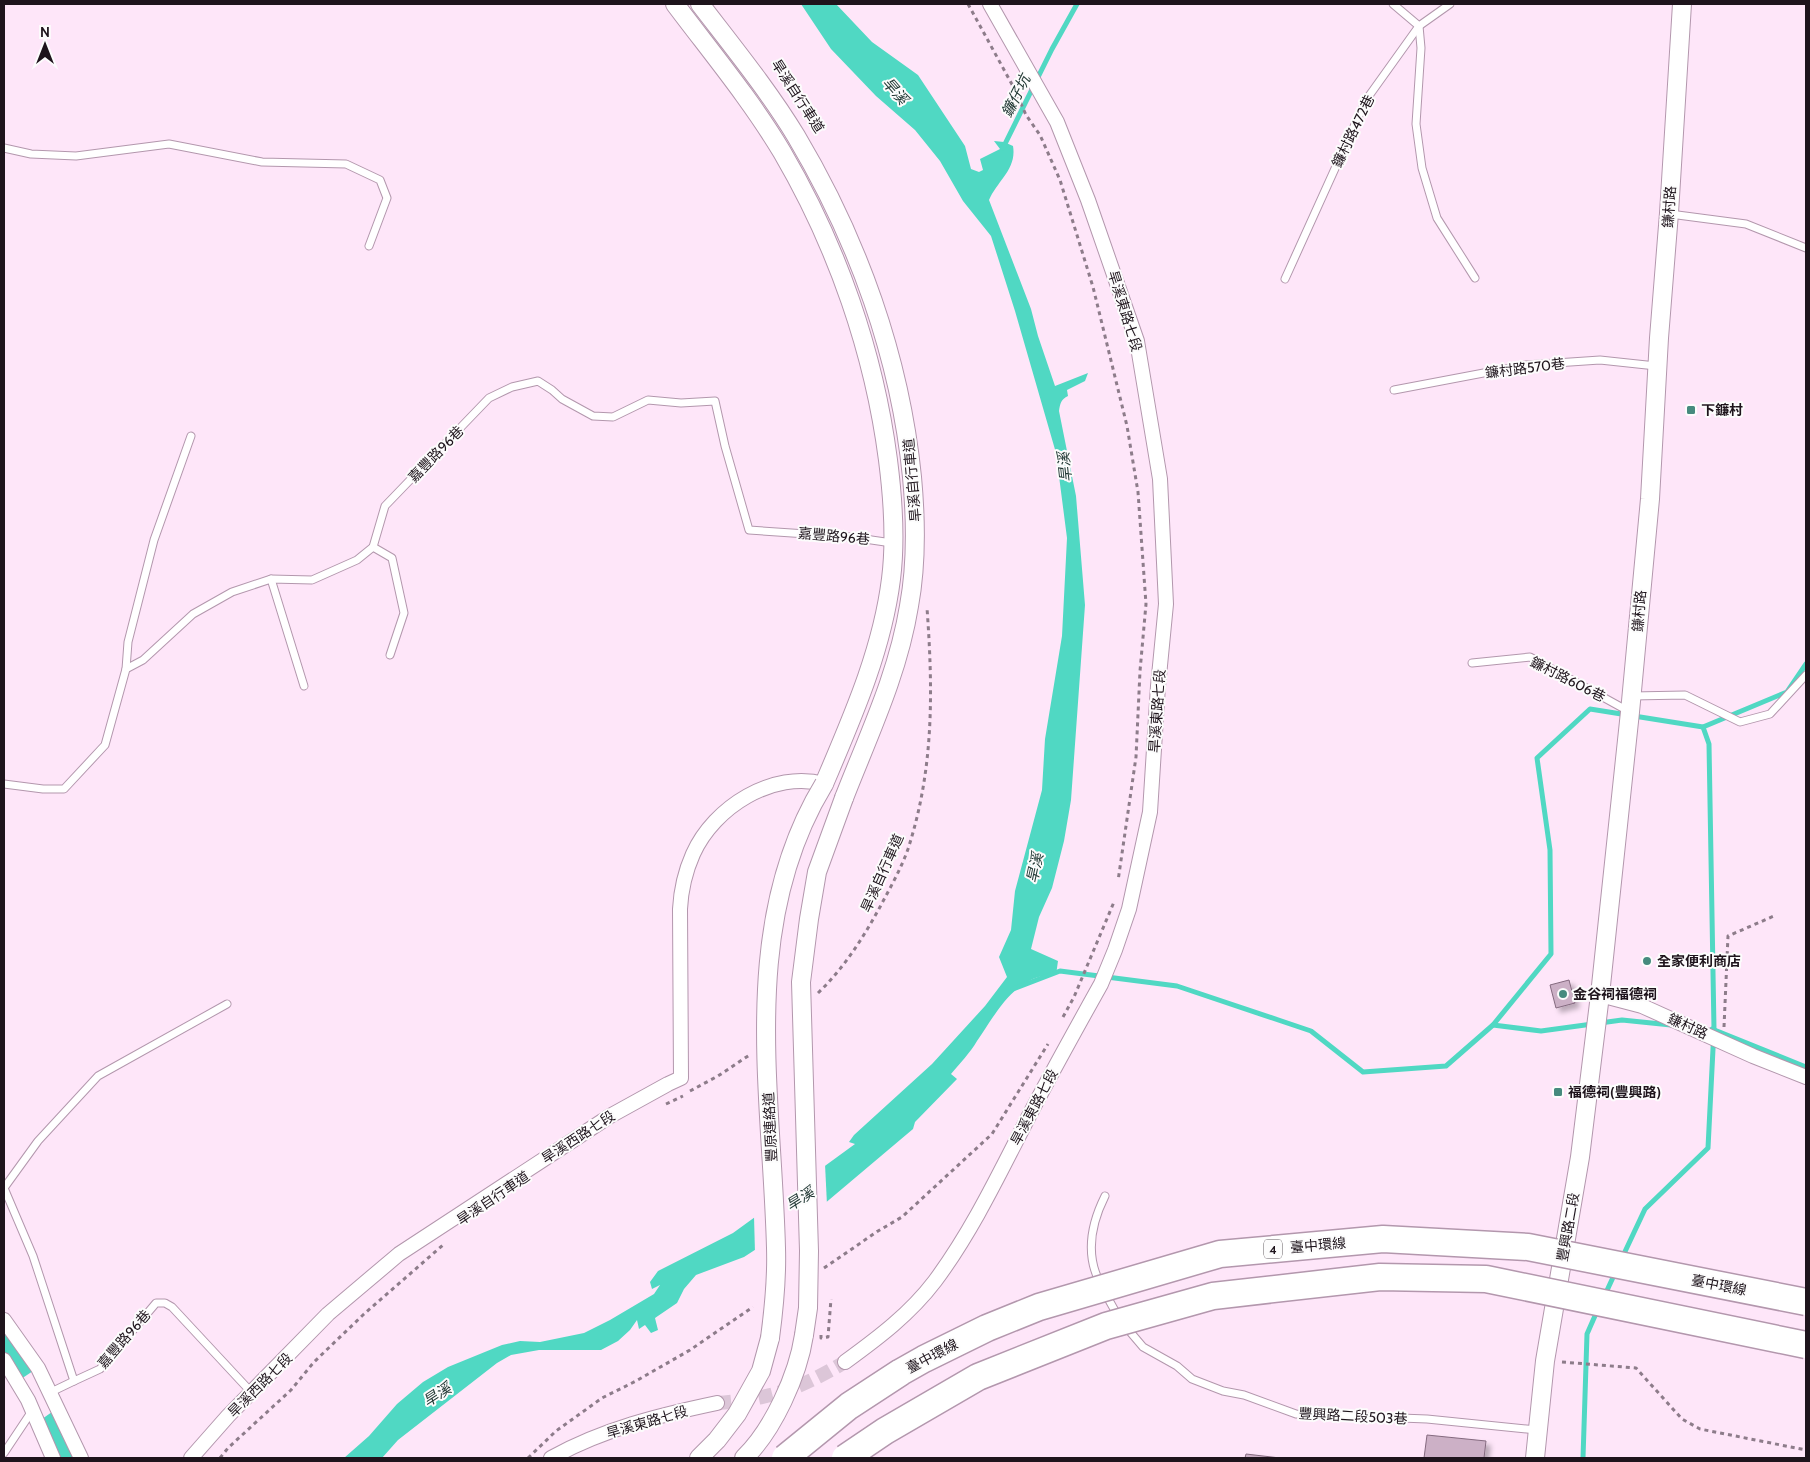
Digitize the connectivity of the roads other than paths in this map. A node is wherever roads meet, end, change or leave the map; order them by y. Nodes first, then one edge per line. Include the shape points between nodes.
1 (675, 4) edge
2 (700, 4) edge
3 (990, 4) edge
4 (1393, 4) edge
5 (1450, 4) edge
6 (1682, 4) edge
7 (1419, 26) junction
8 (4, 148) edge
9 (1669, 214) junction
10 (369, 246) dead end
11 (1806, 248) edge
12 (1475, 278) dead end
13 (1285, 279) dead end
14 (1657, 366) junction
15 (1394, 390) dead end
16 (192, 436) dead end
17 (892, 543) junction
18 (373, 547) junction
19 (271, 579) junction
20 (390, 655) dead end
21 (1472, 663) dead end
22 (126, 669) junction
23 (1806, 675) edge
24 (304, 686) dead end
25 (1631, 704) junction
26 (4, 784) edge
27 (824, 784) junction
28 (1600, 996) junction
29 (227, 1004) dead end
30 (1806, 1077) edge
31 (4, 1188) edge
32 (1105, 1196) dead end
33 (1806, 1302) edge
34 (4, 1320) edge
35 (1806, 1345) edge
36 (4, 1360) edge
37 (845, 1362) tunnel mouth
38 (74, 1382) junction
39 (49, 1394) junction
40 (252, 1394) junction
41 (717, 1403) tunnel mouth
42 (31, 1408) junction
43 (1537, 1430) junction
44 (4, 1453) edge
45 (54, 1458) edge
46 (81, 1458) edge
47 (192, 1458) edge
48 (551, 1458) edge
49 (699, 1458) edge
50 (744, 1458) edge
51 (785, 1458) edge
52 (845, 1458) edge
53 (1535, 1458) edge

1 - 17 street, 豐原連絡道 via 752,106 782,152 826,237 854,308 878,402 891,486
2 - 50 street, bridge via 778,108 838,214 870,293 890,357 906,428 915,514 910,604 895,669 817,872 809,919 801,982 808,1308 800,1359 783,1400 762,1437
3 - 37 street, 旱溪東路七段 via 1057,122 1137,341 1160,479 1166,604 1150,812 1129,909 1116,950 1101,984 979,1211 947,1263 898,1322
4 - 7 lane
5 - 7 lane, 鐮村路472巷
6 - 9 street, 鎌村路
7 - 12 lane via 1421,48 1416,124 1422,168 1437,218
7 - 13 lane, 鐮村路472巷 via 1366,100
8 - 10 lane via 30,154 76,156 169,144 262,162 346,164 380,180 387,198
9 - 11 lane via 1746,224
9 - 14 street, 鎌村路
14 - 15 lane, 鐮村路570巷 via 1600,360 1526,365
14 - 25 street, 鎌村路 via 1650,499
16 - 22 lane via 154,540 128,642
17 - 18 lane, 嘉豐路96巷 via 749,530 715,401 681,403 648,400 613,417 593,416 538,382 512,387 489,398 385,506
17 - 27 street, 豐原連絡道 via 887,601 871,668
18 - 19 lane via 356,560 312,580
18 - 20 lane via 392,558 404,613
19 - 22 lane via 232,592 193,614 143,660
19 - 24 lane
21 - 25 lane, 鐮村路606巷 via 1530,657
22 - 26 lane via 105,745 64,789
23 - 25 lane via 1770,714 1740,722 1685,695
25 - 28 street, 鎌村路
27 - 40 street, 旱溪西路七段 via 788,781 753,794 726,811 707,831 693,854 681,891 680,909 681,1078 610,1116 399,1254 328,1314
27 - 49 street, 豐原連絡道, bridge via 803,823 785,872 768,963 767,1075 776,1249 770,1338 761,1370 737,1414
28 - 30 street, 鎌村路 via 1642,1006
28 - 43 street, 豐興路二段 via 1580,1157 1545,1361
29 - 31 lane via 98,1076 38,1141
31 - 38 lane via 33,1256
32 - 43 lane, 豐興路二段503巷 via 1090,1242 1098,1279 1118,1316 1143,1347 1177,1366 1192,1379 1296,1414 1427,1419
33 - 51 highway, 臺中環線 / 4, bridge via 1528,1247 1383,1239 1220,1254 1039,1307 987,1328 924,1358 849,1406
34 - 39 street via 38,1368
35 - 52 highway, bridge via 1486,1279 1380,1278 1213,1296 1106,1326 978,1377
36 - 42 street
38 - 39 lane
38 - 40 lane, 嘉豐路96巷 via 100,1369 156,1304 165,1303
39 - 42 street
39 - 46 street
40 - 47 street, 旱溪西路七段
41 - 48 street, 旱溪東路七段 via 625,1425
42 - 44 lane
42 - 45 street
43 - 53 street, 豐興路二段

